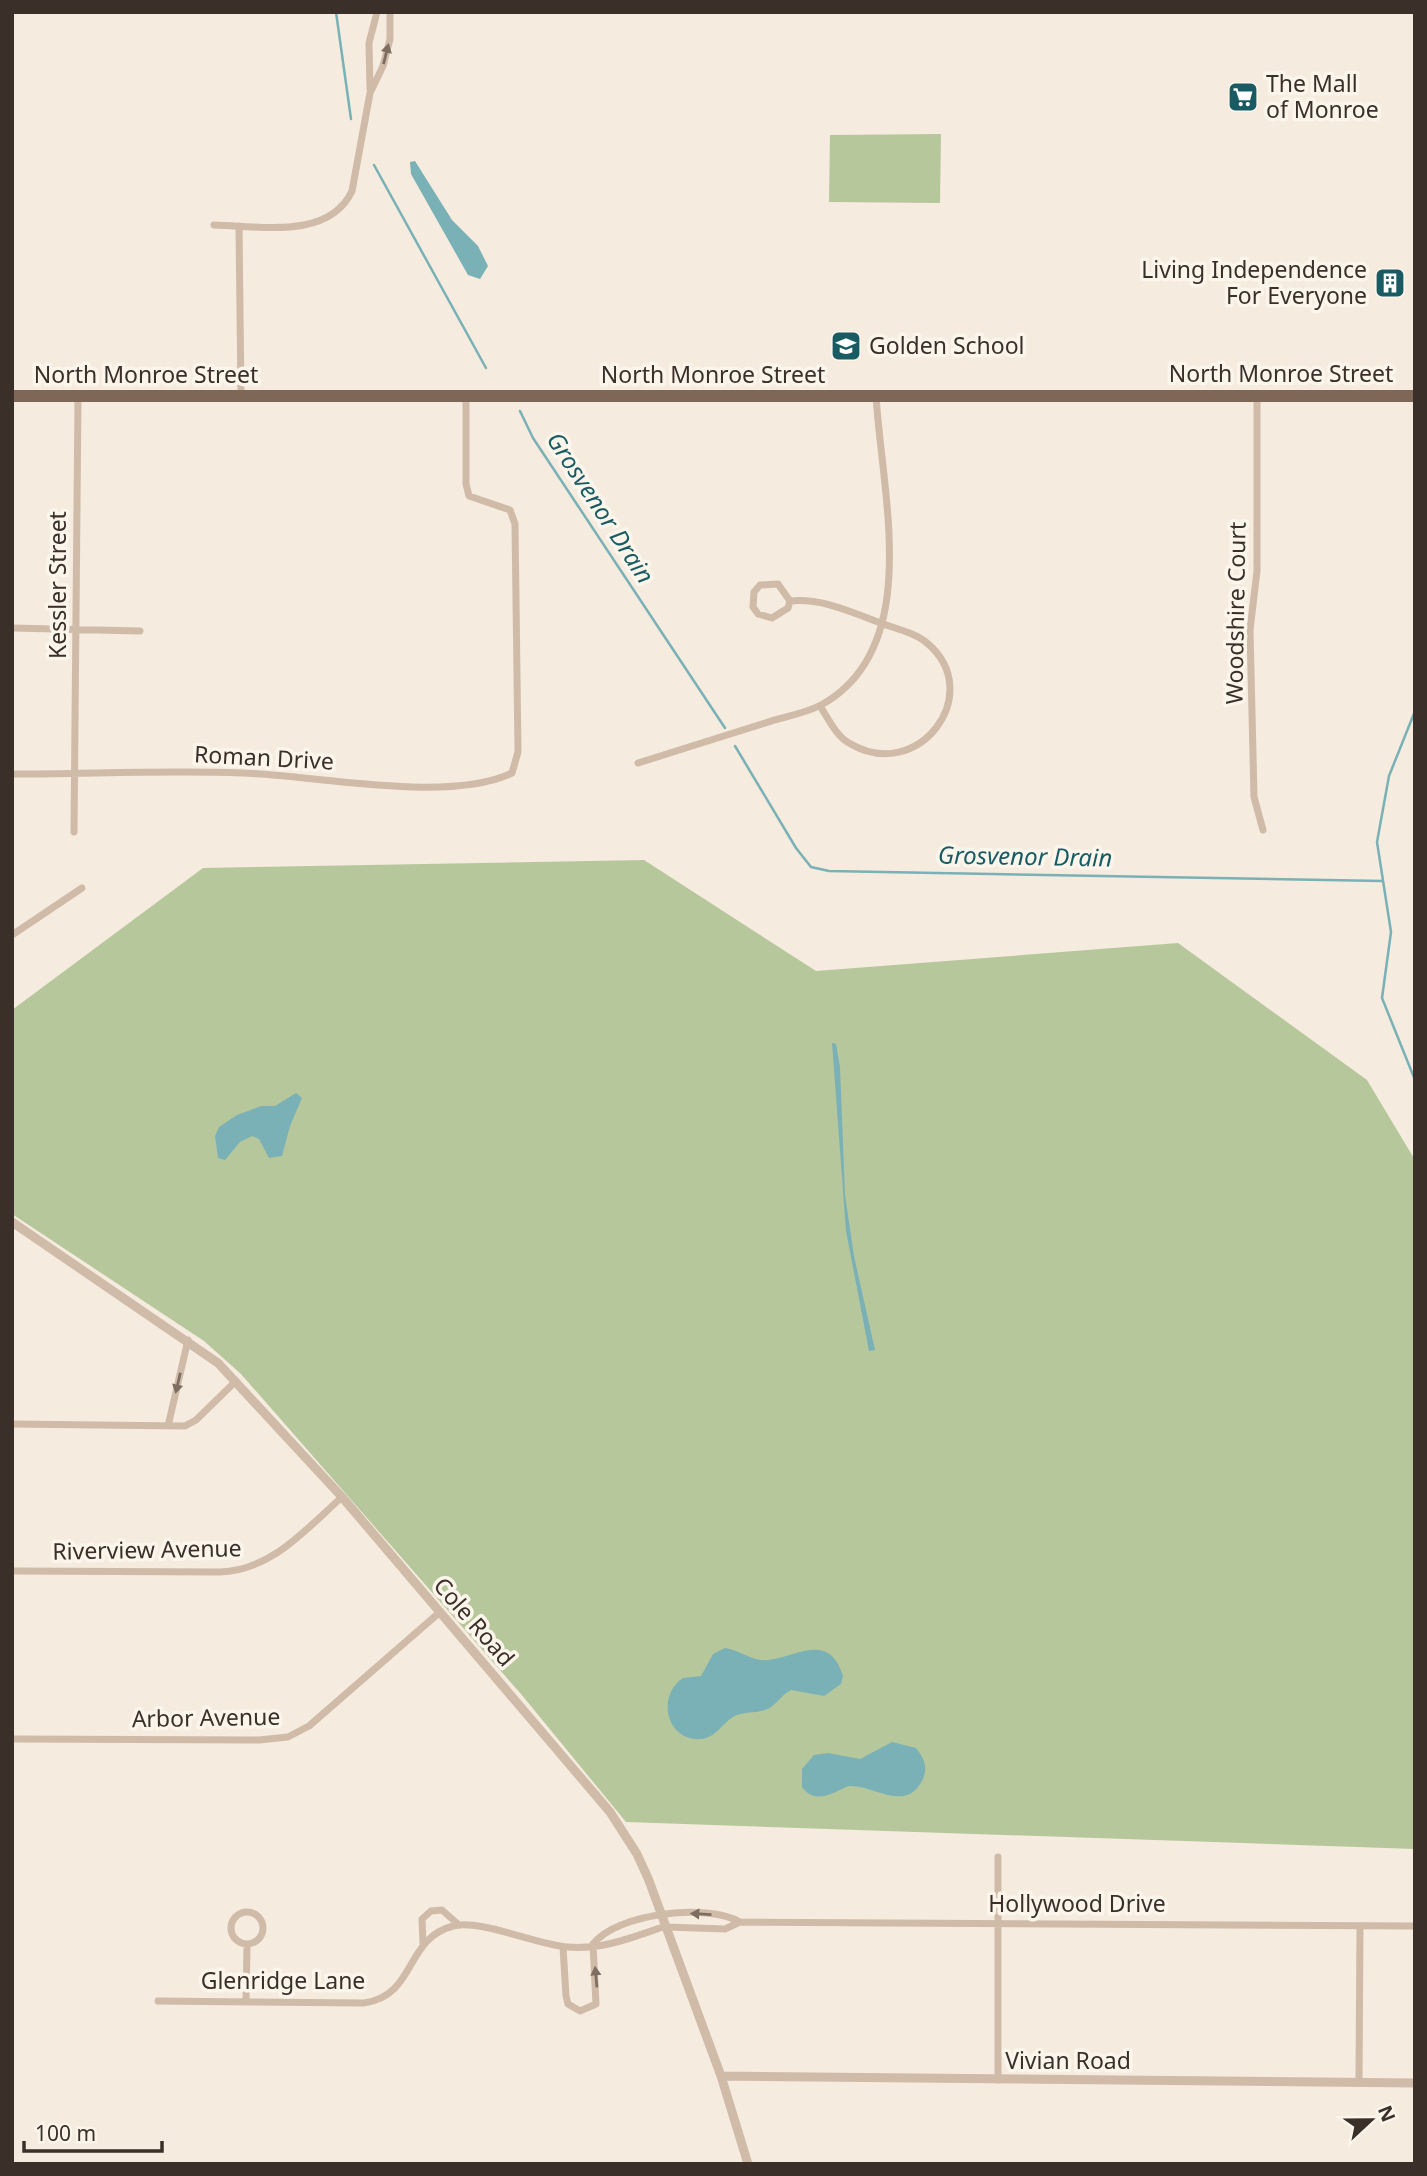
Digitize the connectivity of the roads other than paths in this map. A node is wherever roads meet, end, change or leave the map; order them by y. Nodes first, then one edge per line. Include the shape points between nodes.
1 (377, 12) edge
2 (390, 12) edge
3 (370, 93) junction
4 (214, 225) dead end
5 (239, 226) junction
6 (876, 395) junction
7 (241, 396) junction
8 (1257, 396) junction
9 (1415, 396) edge
10 (12, 397) edge
11 (78, 397) junction
12 (466, 397) junction
13 (790, 601) junction
14 (884, 624) junction
15 (12, 628) edge
16 (77, 629) junction
17 (140, 631) dead end
18 (820, 706) junction
19 (638, 763) dead end
20 (12, 774) edge
21 (76, 774) junction
22 (1263, 830) dead end
23 (74, 832) dead end
24 (82, 888) dead end
25 (12, 935) edge
26 (12, 1222) edge
27 (188, 1340) junction
28 (236, 1381) junction
29 (12, 1424) edge
30 (168, 1426) junction
31 (342, 1497) junction
32 (12, 1571) edge
33 (440, 1612) junction
34 (12, 1739) edge
35 (998, 1857) dead end
36 (661, 1912) junction
37 (740, 1922) junction
38 (998, 1923) junction
39 (459, 1925) junction
40 (666, 1926) junction
41 (1360, 1926) junction
42 (1415, 1926) edge
43 (423, 1944) junction
44 (593, 1944) junction
45 (247, 1945) junction
46 (563, 1947) junction
47 (158, 2001) dead end
48 (246, 2002) junction
49 (721, 2076) junction
50 (998, 2080) junction
51 (1359, 2082) junction
52 (1415, 2082) edge
53 (748, 2164) edge

1 - 3 street via 369,43
3 -> 2 street via 390,39
3 - 5 street via 352,191 338,213 304,225
4 - 5 street
5 - 7 street
6 - 8 main road, North Monroe Street
6 - 12 main road, North Monroe Street
6 - 14 street via 887,494
7 - 11 main road, North Monroe Street
7 - 12 main road, North Monroe Street
8 - 9 main road, North Monroe Street
8 - 22 street, Woodshire Court via 1257,571 1250,630 1254,797
10 - 11 main road, North Monroe Street
11 - 16 street, Kessler Street
12 - 21 street, Roman Drive via 469,496 510,510 515,523 518,752 512,773 457,786 239,773
13 - 13 street via 788,608 772,618 758,614 752,599 760,585 769,582 779,584
13 - 14 street via 827,603
14 - 18 street via 862,669
14 - 18 street via 926,642 942,663 948,707 935,732 910,750 867,751 847,743
15 - 16 street
16 - 17 street
16 - 21 street, Kessler Street
18 - 19 street
20 - 21 street, Roman Drive
21 - 23 street, Kessler Street
24 - 25 street
26 - 27 street, Cole Road
27 - 28 street, Cole Road
27 -> 30 street
28 - 30 street via 196,1420 185,1426
28 - 31 street, Cole Road
29 - 30 street
31 - 32 street, Riverview Avenue via 282,1550 249,1569
31 - 33 street, Cole Road
33 - 34 street, Arbor Avenue via 309,1726 288,1737
33 - 36 street, Cole Road via 611,1812 637,1854
35 - 38 street
37 -> 36 street, Hollywood Drive via 728,1915
36 - 40 street, Cole Road
36 - 44 street, Glenridge Lane via 600,1935
37 - 38 street, Hollywood Drive
37 - 40 street, Hollywood Drive via 725,1929
38 - 41 street, Hollywood Drive
38 - 50 street
39 - 43 street via 441,1930
39 - 43 street, Glenridge Lane via 442,1910 430,1911 422,1919
39 - 46 street, Glenridge Lane
40 - 44 street, Glenridge Lane via 605,1947
40 - 49 street, Cole Road
41 - 42 street, Hollywood Drive
41 - 51 street
43 - 48 street, Glenridge Lane via 400,1985 380,1999 364,2003
44 - 46 street, Glenridge Lane
46 -> 44 street via 568,2004 580,2011 596,2004
45 - 45 street via 259,1939 264,1929 259,1917 250,1912 240,1914 231,1926 235,1939
45 - 48 street
47 - 48 street, Glenridge Lane
49 - 50 street, Vivian Road
49 - 53 street, Cole Road
50 - 51 street, Vivian Road
51 - 52 street, Vivian Road

